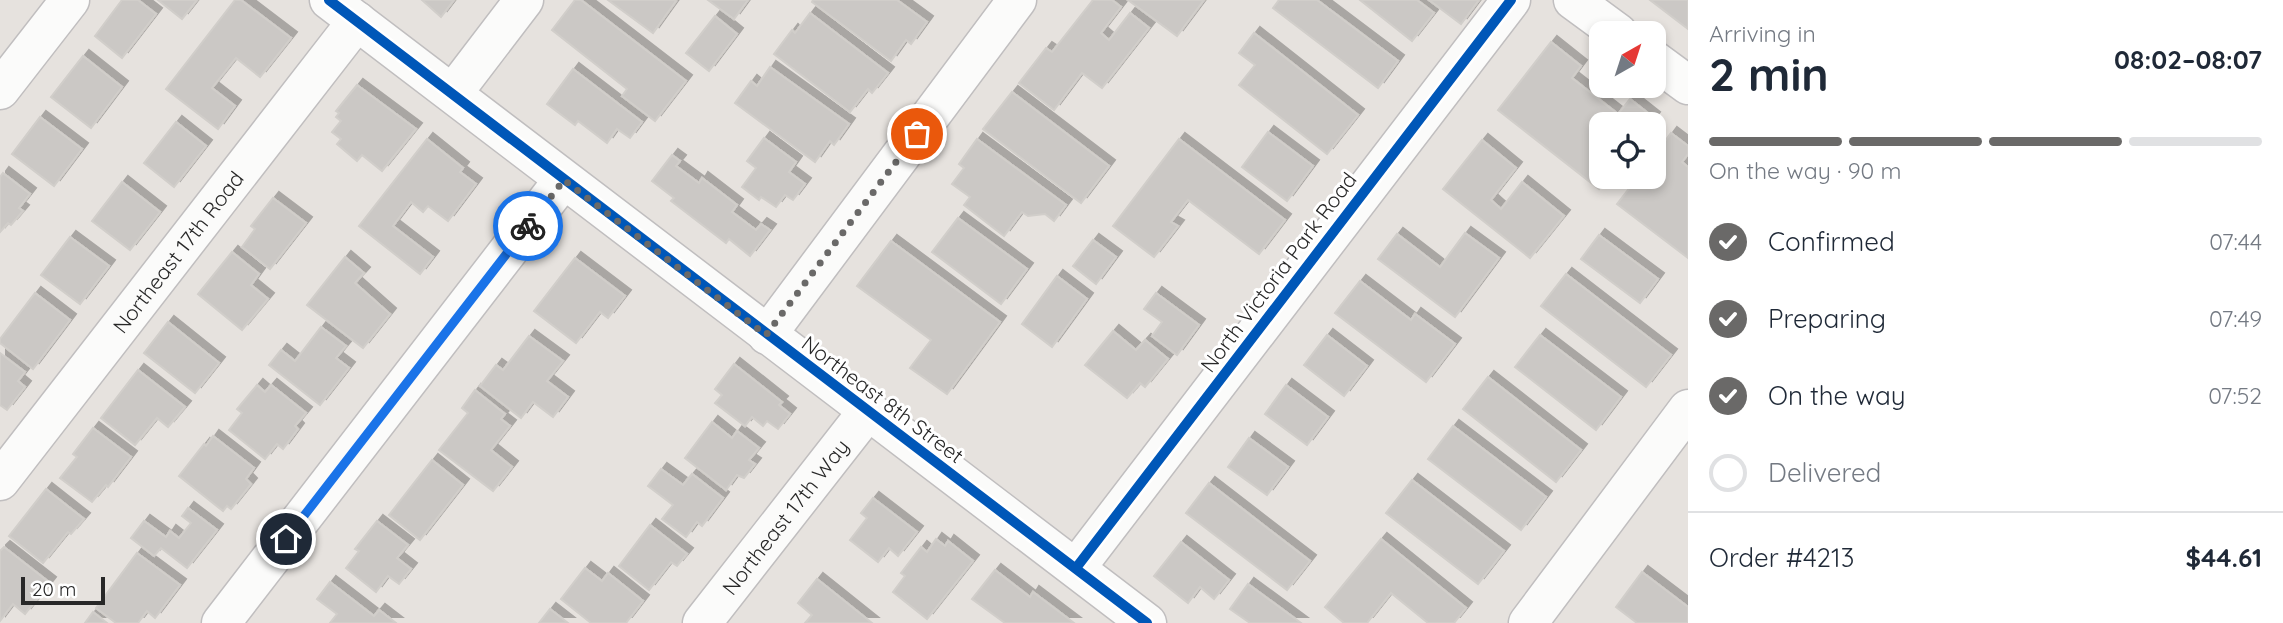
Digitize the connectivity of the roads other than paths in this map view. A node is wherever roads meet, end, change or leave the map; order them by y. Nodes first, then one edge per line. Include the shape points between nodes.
1 (70, 0) edge
2 (524, 0) edge
3 (1017, 0) edge
4 (1511, 0) edge
5 (1573, 0) edge
6 (343, 10) edge
7 (1602, 21) edge
8 (1666, 69) edge
9 (1688, 85) edge
10 (0, 90) edge
11 (453, 93) junction
12 (564, 180) junction
13 (766, 335) junction
14 (1688, 409) edge
15 (867, 412) junction
16 (0, 481) edge
17 (1076, 568) junction
18 (221, 623) edge
19 (702, 623) edge
20 (1147, 623) edge
21 (1528, 623) edge

1 - 10 street
2 - 11 street
3 - 13 street
4 - 17 street, North Victoria Park Road
5 - 7 street
6 - 11 street, Northeast 8th Street
6 - 16 street, Northeast 17th Road
8 - 9 street
11 - 12 street, Northeast 8th Street
12 - 13 street, Northeast 8th Street
12 - 18 street
13 - 15 street, Northeast 8th Street
14 - 21 street
15 - 17 street, Northeast 8th Street
15 - 19 street, Northeast 17th Way
17 - 20 street, Northeast 8th Street

